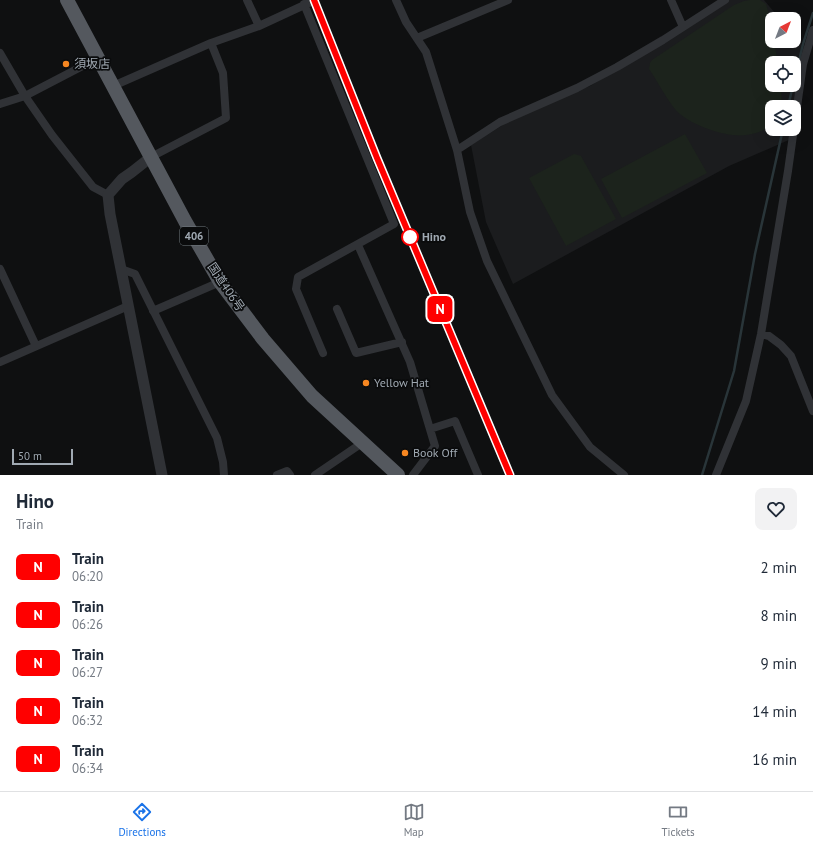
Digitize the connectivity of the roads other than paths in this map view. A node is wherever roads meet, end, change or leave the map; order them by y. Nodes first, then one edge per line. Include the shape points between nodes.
1 (67, 0) edge
2 (247, 0) edge
3 (315, 0) edge
4 (396, 0) edge
5 (508, 0) edge
6 (671, 0) edge
7 (725, 0) edge
8 (304, 4) junction
9 (259, 26) junction
10 (683, 27) junction
11 (813, 30) edge
12 (417, 38) junction
13 (211, 43) junction
14 (0, 53) edge
15 (98, 58) junction
16 (113, 86) junction
17 (25, 96) junction
18 (0, 104) edge
19 (457, 150) junction
20 (151, 157) junction
21 (108, 195) junction
22 (358, 245) junction
23 (0, 269) edge
24 (121, 269) junction
25 (220, 282) junction
26 (128, 306) junction
27 (337, 310) dead end
28 (154, 311) junction
29 (761, 334) junction
30 (402, 342) junction
31 (36, 346) junction
32 (323, 353) dead end
33 (0, 362) edge
34 (813, 411) edge
35 (430, 429) junction
36 (362, 443) junction
37 (162, 475) edge
38 (224, 475) edge
39 (277, 475) edge
40 (290, 475) edge
41 (316, 475) edge
42 (398, 475) edge
43 (413, 475) edge
44 (478, 475) edge
45 (624, 475) edge
46 (716, 475) edge

1 - 15 highway, 国道406号 / 406
2 - 9 street
3 - 8 street
4 - 12 street
5 - 12 street
6 - 10 street
7 - 10 street
8 - 9 street
8 - 22 street via 394,224
9 - 13 street
10 - 19 street via 577,88 500,122
11 - 29 street via 803,64
12 - 19 street via 426,52
13 - 16 street
13 - 20 street via 222,72 226,118
14 - 17 street
15 - 16 highway, 国道406号 / 406
15 - 17 street
16 - 20 highway, 国道406号 / 406
17 - 18 street
17 - 21 street via 93,187
19 - 45 street via 470,212 487,262 552,396 590,447
20 - 21 street via 122,179
20 - 25 highway, 国道406号 / 406
21 - 24 street
22 - 30 street
22 - 32 street via 298,276 296,290
23 - 31 street
24 - 26 street
24 - 28 street via 135,274
25 - 28 street
25 - 36 highway, 国道406号 / 406 via 263,339 312,396
26 - 31 street
26 - 37 street
27 - 30 street via 356,353
28 - 38 street via 217,438
29 - 34 street via 769,336 791,356
29 - 46 street via 746,401
30 - 35 street
31 - 33 street
35 - 43 street via 435,446
35 - 44 street via 455,420
36 - 41 street
36 - 42 highway, 国道406号 / 406
39 - 40 street via 287,471

